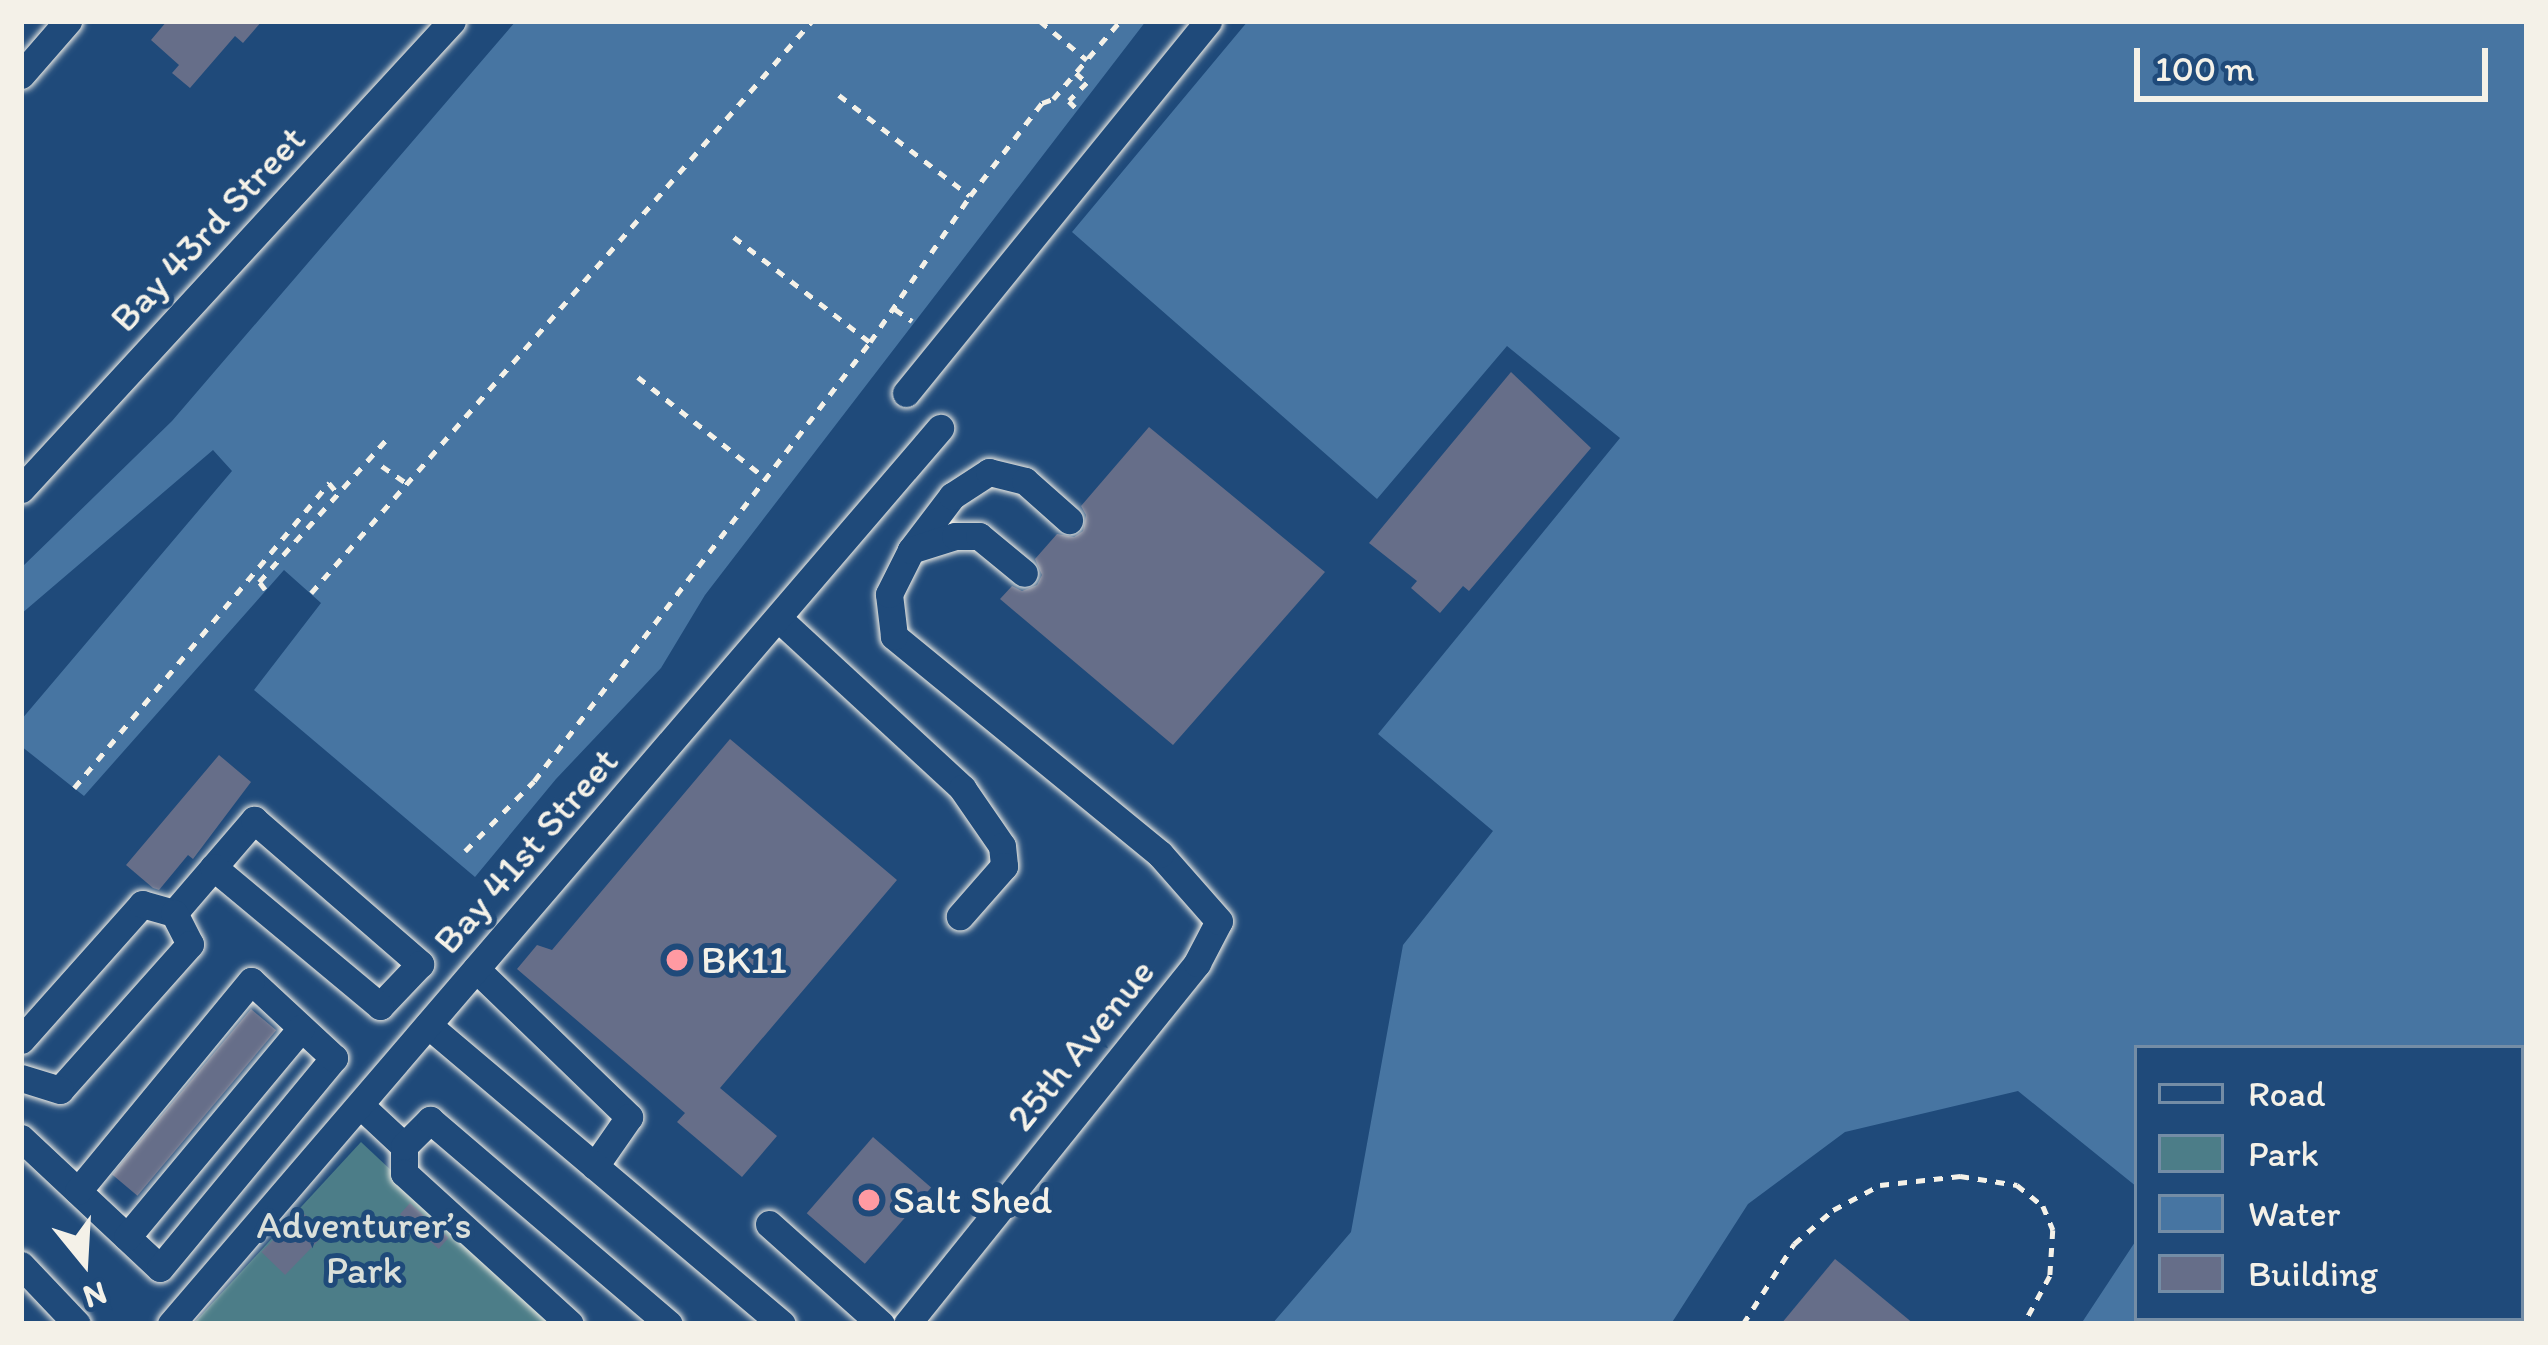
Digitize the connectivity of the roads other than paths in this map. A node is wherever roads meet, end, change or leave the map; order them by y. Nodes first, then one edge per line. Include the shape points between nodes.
1 (68, 21) edge
2 (452, 21) edge
3 (1208, 21) edge
4 (21, 75) edge
5 (906, 393) dead end
6 (940, 428) dead end
7 (21, 489) edge
8 (1070, 520) dead end
9 (911, 550) junction
10 (1024, 573) dead end
11 (778, 617) junction
12 (213, 867) junction
13 (174, 913) junction
14 (960, 916) dead end
15 (476, 969) junction
16 (428, 1025) junction
17 (301, 1028) junction
18 (21, 1040) edge
19 (21, 1078) edge
20 (360, 1105) junction
21 (21, 1138) edge
22 (404, 1146) junction
23 (596, 1166) junction
24 (78, 1191) junction
25 (769, 1225) dead end
26 (127, 1237) junction
27 (21, 1265) edge
28 (77, 1324) edge
29 (171, 1324) edge
30 (570, 1324) edge
31 (669, 1324) edge
32 (782, 1324) edge
33 (881, 1324) edge
34 (907, 1324) edge

1 - 4 street
2 - 7 street, Bay 43rd Street
3 - 5 street
6 - 11 street, Bay 41st Street
8 - 9 street via 1025,481 989,472 952,496
9 - 10 street via 979,536
9 - 34 street, 25th Avenue via 889,594 893,636 1160,854 1219,921 1197,963
11 - 14 street via 962,788 1002,846 1004,866
11 - 15 street, Bay 41st Street
12 - 12 street via 380,1006 420,964 254,820
12 - 13 street
13 - 18 street via 142,904
13 - 19 street via 190,944 60,1090
15 - 16 street, Bay 41st Street
15 - 23 street via 629,1117
16 - 20 street, Bay 41st Street
16 - 23 street
17 - 24 street via 250,981
17 - 26 street
17 - 26 street via 334,1058 160,1268
20 - 22 street
20 - 29 street, Bay 41st Street
21 - 24 street
22 - 30 street via 404,1173
22 - 31 street via 430,1120
23 - 32 street
24 - 26 street
25 - 33 street
27 - 28 street

